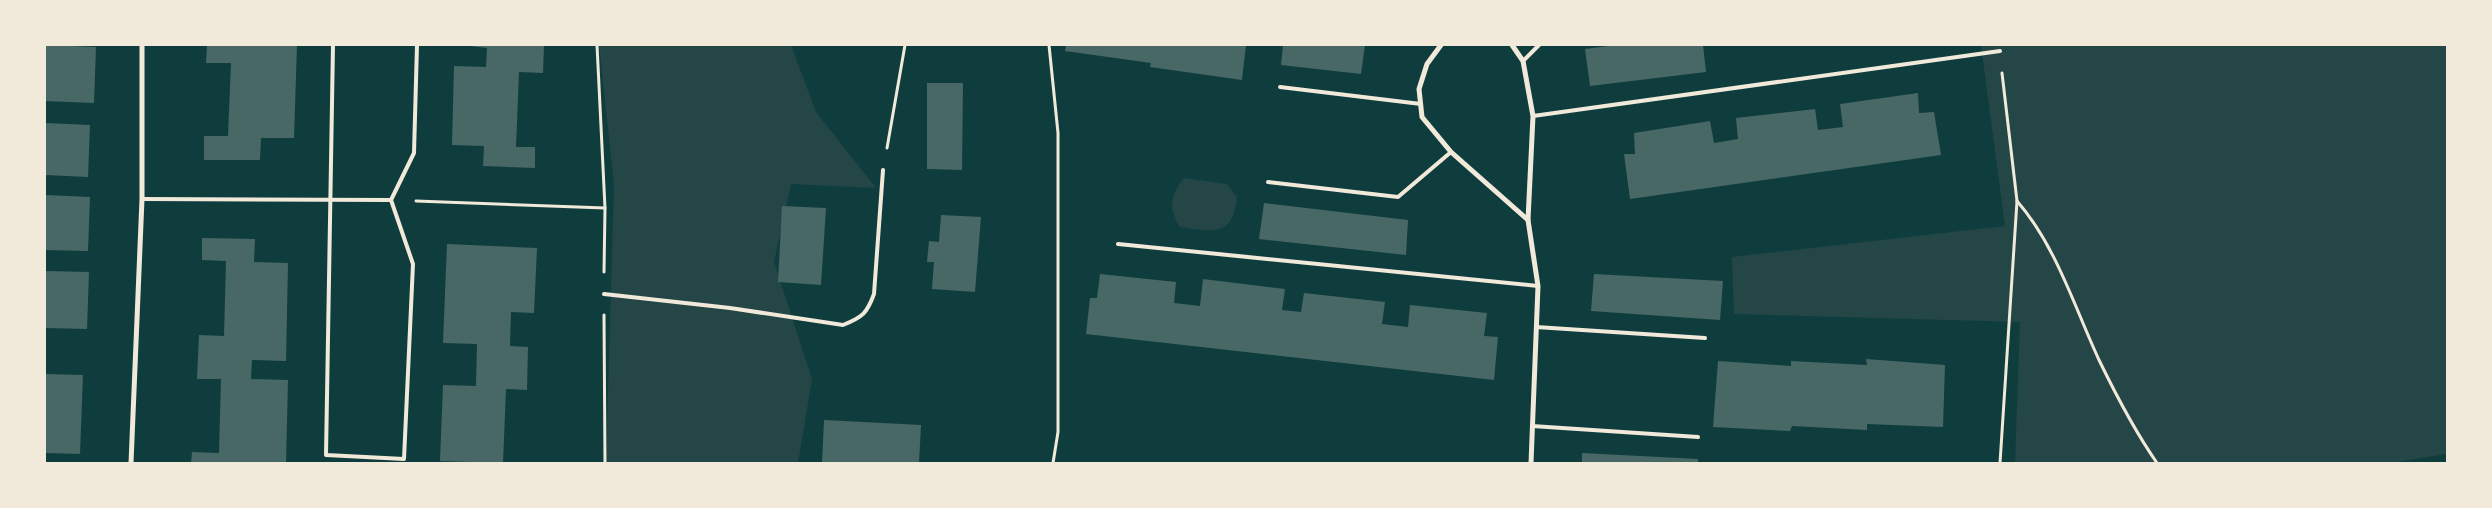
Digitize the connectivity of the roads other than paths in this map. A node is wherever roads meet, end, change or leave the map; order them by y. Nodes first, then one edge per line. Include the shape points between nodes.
1 (142, 45) edge
2 (333, 45) edge
3 (417, 45) edge
4 (1441, 45) edge
5 (1512, 45) edge
6 (1539, 45) edge
7 (2000, 51) road end
8 (1523, 61) junction
9 (1280, 87) dead end
10 (1421, 104) junction
11 (1533, 116) junction
12 (1451, 152) junction
13 (883, 170) road end
14 (1268, 182) dead end
15 (330, 198) junction
16 (142, 199) junction
17 (391, 200) junction
18 (1528, 220) junction
19 (1118, 244) dead end
20 (1538, 286) junction
21 (604, 294) road end
22 (1536, 327) junction
23 (1705, 338) dead end
24 (1532, 426) junction
25 (1698, 438) dead end
26 (131, 463) edge
27 (1531, 463) edge

1 - 16 street
2 - 15 lane
3 - 17 lane via 414,152
4 - 10 street via 1427,64 1419,89
5 - 8 street
6 - 8 lane
7 - 11 lane
8 - 11 street
9 - 10 lane
10 - 12 street via 1422,117
11 - 18 street
12 - 14 lane via 1398,197
12 - 18 street
13 - 21 lane via 874,294 868,310 858,319 844,325
15 - 16 lane
15 - 17 lane
15 - 17 lane via 326,455 404,459 413,264
16 - 26 street
18 - 20 street
19 - 20 lane
20 - 22 street
22 - 23 lane
22 - 24 street
24 - 25 lane
24 - 27 street

